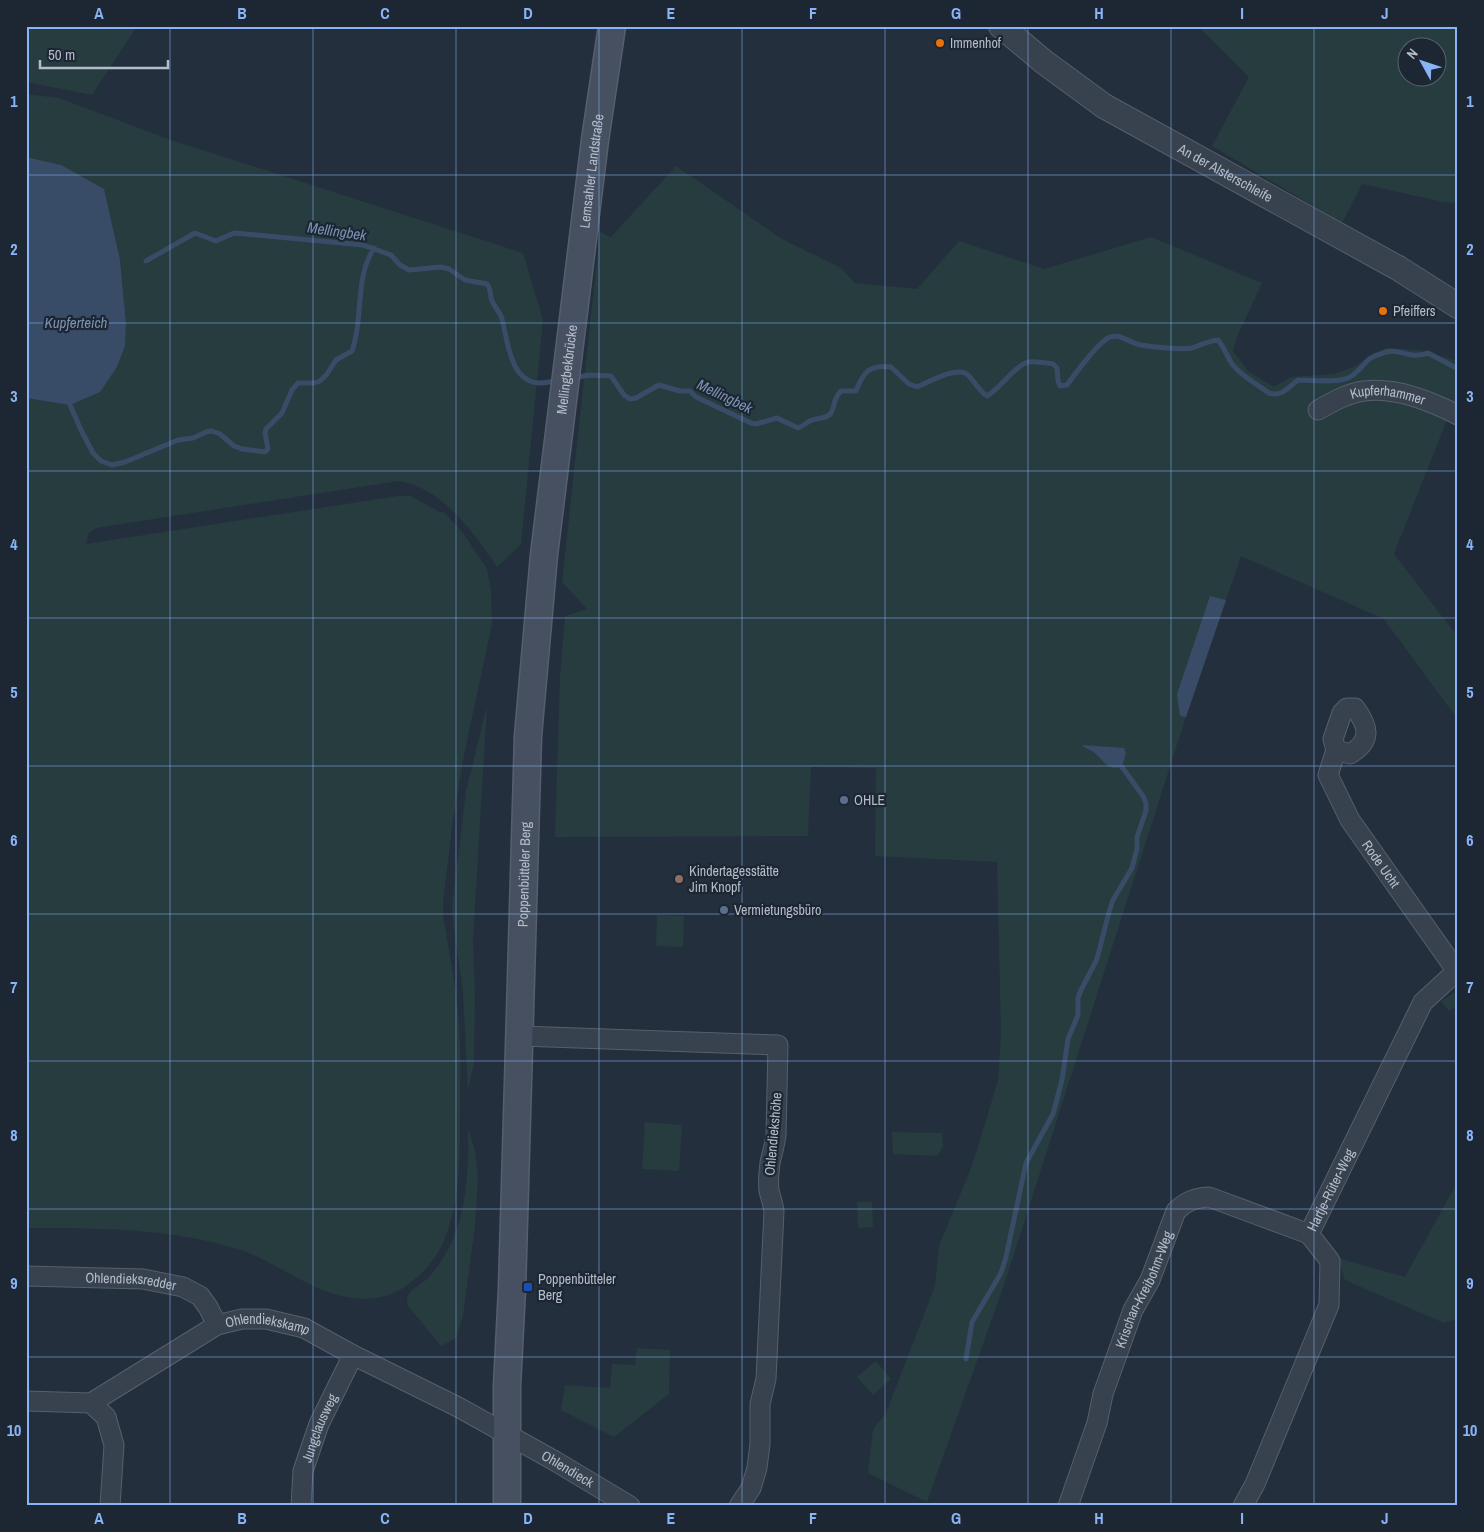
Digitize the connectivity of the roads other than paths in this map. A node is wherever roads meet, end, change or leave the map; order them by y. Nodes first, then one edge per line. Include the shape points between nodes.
1 (612, 26) edge
2 (1001, 26) edge
3 (1458, 306) edge
4 (573, 316) joint
5 (1318, 410) dead end
6 (1458, 415) edge
7 (560, 424) joint
8 (1336, 750) dead end
9 (1457, 970) edge
10 (520, 1036) junction
11 (1309, 1234) junction
12 (26, 1276) edge
13 (217, 1325) junction
14 (352, 1355) junction
15 (26, 1401) edge
16 (91, 1403) junction
17 (506, 1433) junction
18 (110, 1506) edge
19 (301, 1506) edge
20 (507, 1506) edge
21 (630, 1506) edge
22 (739, 1506) edge
23 (1068, 1506) edge
24 (1244, 1506) edge

1 - 4 main road, Lemsahler Landstraße
2 - 3 street, An der Alsterschleife via 1104,106 1398,268
4 - 7 main road, Mellingbekbrücke
5 - 6 street, Kupferhammer via 1336,399 1364,391 1395,392
7 - 10 main road, Poppenbütteler Berg via 544,555 528,736
8 - 9 street, Rode Ucht via 1328,775 1346,813
9 - 11 street, Hartje-Rüter-Weg via 1423,1002
10 - 17 main road, Poppenbütteler Berg
10 - 22 street, Ohlendiekshöhe via 778,1045 776,1135 769,1181 774,1211 766,1379 760,1404 758,1468 751,1488
11 - 23 street, Krischan-Kreibohm-Weg via 1209,1197 1194,1198 1176,1211 1150,1280 1133,1310 1102,1394 1097,1423
11 - 24 street, Hartje-Rüter-Weg via 1330,1261 1329,1305
12 - 13 street, Ohlendieksredder via 143,1279 183,1287 200,1296
13 - 14 street, Ohlendiekskamp via 242,1319 289,1323
13 - 16 street, Ohlendiekskamp
14 - 17 street, Ohlendiekskamp
14 - 19 street, Jungclausweg via 319,1424 303,1471
15 - 16 street
16 - 18 street via 106,1417 114,1445
17 - 20 main road, Poppenbütteler Berg
17 - 21 street, Ohlendieck

